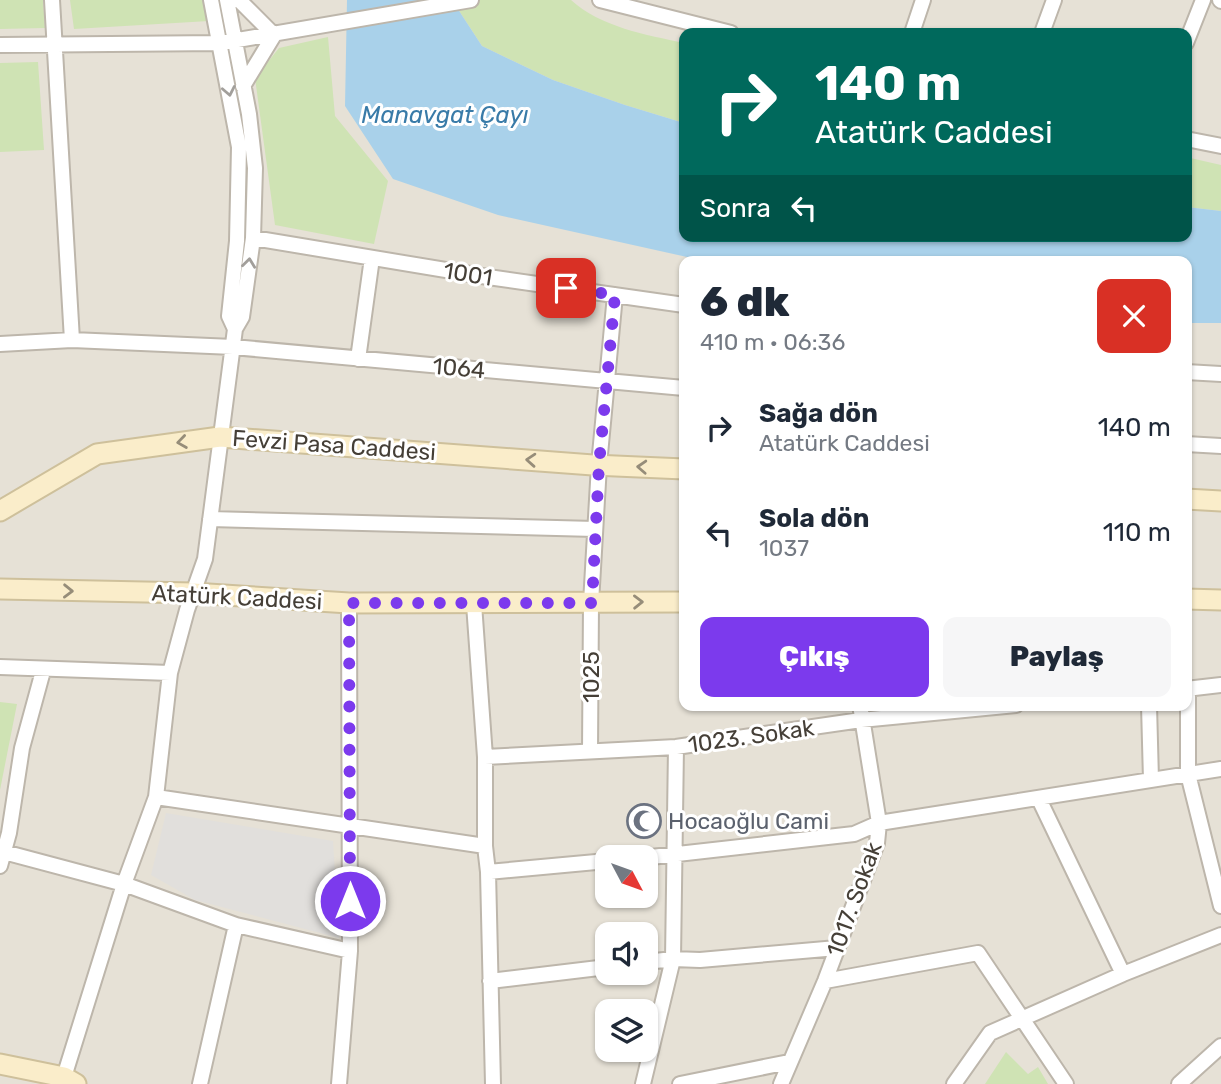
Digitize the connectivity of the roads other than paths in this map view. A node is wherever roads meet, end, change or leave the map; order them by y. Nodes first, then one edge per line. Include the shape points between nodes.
1 (52, 0) edge
2 (211, 0) edge
3 (227, 0) edge
4 (239, 0) edge
5 (471, 0) edge
6 (600, 0) edge
7 (923, 0) edge
8 (1055, 0) edge
9 (1203, 0) edge
10 (621, 3) edge
11 (713, 28) edge
12 (914, 28) edge
13 (1044, 28) edge
14 (1192, 28) edge
15 (274, 35) junction
16 (235, 40) junction
17 (220, 43) junction
18 (0, 45) edge
19 (54, 45) junction
20 (243, 86) junction
21 (1192, 140) edge
22 (1221, 146) edge
23 (253, 238) junction
24 (372, 258) junction
25 (615, 295) junction
26 (679, 304) edge
27 (235, 329) junction
28 (72, 340) junction
29 (0, 344) edge
30 (233, 347) junction
31 (358, 359) junction
32 (1192, 372) edge
33 (1221, 374) edge
34 (606, 382) junction
35 (679, 388) edge
36 (220, 437) junction
37 (1192, 444) edge
38 (1221, 446) edge
39 (599, 465) junction
40 (679, 469) edge
41 (1192, 499) edge
42 (1221, 501) edge
43 (0, 511) edge
44 (210, 519) junction
45 (596, 529) junction
46 (0, 589) edge
47 (193, 593) junction
48 (1192, 599) edge
49 (1221, 600) edge
50 (679, 602) edge
51 (349, 603) junction
52 (592, 603) junction
53 (474, 604) junction
54 (0, 667) edge
55 (43, 671) junction
56 (170, 673) junction
57 (1221, 685) edge
58 (1192, 688) edge
59 (899, 711) edge
60 (1149, 711) edge
61 (1187, 711) edge
62 (860, 713) edge
63 (676, 747) junction
64 (590, 751) junction
65 (485, 757) junction
66 (1221, 769) edge
67 (1188, 774) junction
68 (1151, 780) junction
69 (156, 797) junction
70 (1039, 799) junction
71 (879, 823) junction
72 (351, 826) junction
73 (485, 846) junction
74 (674, 854) junction
75 (2, 856) edge
76 (658, 856) edge
77 (595, 862) edge
78 (488, 872) junction
79 (124, 884) junction
80 (1221, 906) edge
81 (236, 925) junction
82 (1221, 936) edge
83 (837, 948) junction
84 (350, 951) junction
85 (673, 959) junction
86 (658, 961) edge
87 (595, 969) edge
88 (1123, 974) junction
89 (825, 981) junction
90 (491, 982) junction
91 (1023, 1017) junction
92 (1221, 1046) edge
93 (789, 1062) junction
94 (0, 1064) edge
95 (66, 1082) edge
96 (200, 1084) edge
97 (339, 1084) edge
98 (493, 1084) edge
99 (643, 1084) edge
100 (680, 1084) edge
101 (781, 1084) edge
102 (954, 1084) edge
103 (1066, 1084) edge
104 (1179, 1084) edge

1 - 19 street
2 - 17 street
3 - 16 street
4 - 15 street
5 - 15 street
6 - 10 street
7 - 12 street
8 - 13 street
9 - 14 street
10 - 11 street
15 - 16 street
15 - 20 street
16 - 17 street
16 - 20 street
17 - 19 street
17 -> 27 street via 241,164 229,316
18 - 19 street
19 - 28 street
20 - 23 street via 254,150
21 - 22 street
23 - 24 street, 1001
27 -> 23 street via 242,317
24 - 25 street, 1001
24 - 31 street
25 - 26 street, 1001
25 - 34 street, 1025
27 - 30 street
28 - 29 street, 1064
28 - 30 street, 1064
30 - 31 street, 1064
30 - 36 street
31 - 34 street, 1064
32 - 33 street
34 - 35 street, 1064
34 - 39 street, 1025
39 -> 36 street, Fevzi Pasa Caddesi
36 -> 43 street, Fevzi Pasa Caddesi via 97,454
36 - 44 street
37 - 38 street
40 -> 39 street, Fevzi Pasa Caddesi
39 - 45 street, 1025
41 - 42 street
44 - 45 street
44 - 47 street via 205,559
45 - 52 street, 1025
46 -> 47 street, Atatürk Caddesi
47 - 51 street, Atatürk Caddesi
47 - 56 street
48 - 49 street
52 -> 50 street, Atatürk Caddesi
51 - 53 street, Atatürk Caddesi
51 - 72 street
52 - 53 street, Atatürk Caddesi
52 - 64 street, 1025
53 - 65 street
54 - 55 street
55 - 56 street
55 - 75 street via 22,748
56 - 69 street
57 - 58 street
59 - 62 street, 1023. Sokak
60 - 68 street
61 - 67 street
62 - 63 street, 1023. Sokak
62 - 71 street, 1017. Sokak
63 - 64 street, 1023. Sokak
63 - 74 street
64 - 65 street, 1023. Sokak
65 - 73 street
66 - 67 street
67 - 68 street
67 - 80 street
68 - 70 street
69 - 72 street
69 - 79 street
70 - 71 street
70 - 88 street
71 - 74 street via 854,834
71 - 83 street, 1017. Sokak via 877,843
72 - 73 street
72 - 84 street
73 - 78 street
74 - 76 street
74 - 85 street
75 - 79 street
77 - 78 street
78 - 90 street
79 - 81 street
79 - 95 street
81 - 84 street
81 - 96 street
82 - 88 street
83 - 85 street
83 - 89 street, 1017. Sokak
84 - 97 street
85 - 86 street
85 - 99 street
87 - 90 street
88 - 91 street
89 - 91 street via 978,953
89 - 93 street, 1017. Sokak
90 - 98 street
91 - 102 street via 989,1033
91 - 103 street
92 - 104 street
93 - 100 street
93 - 101 street, 1017. Sokak
94 - 95 street

